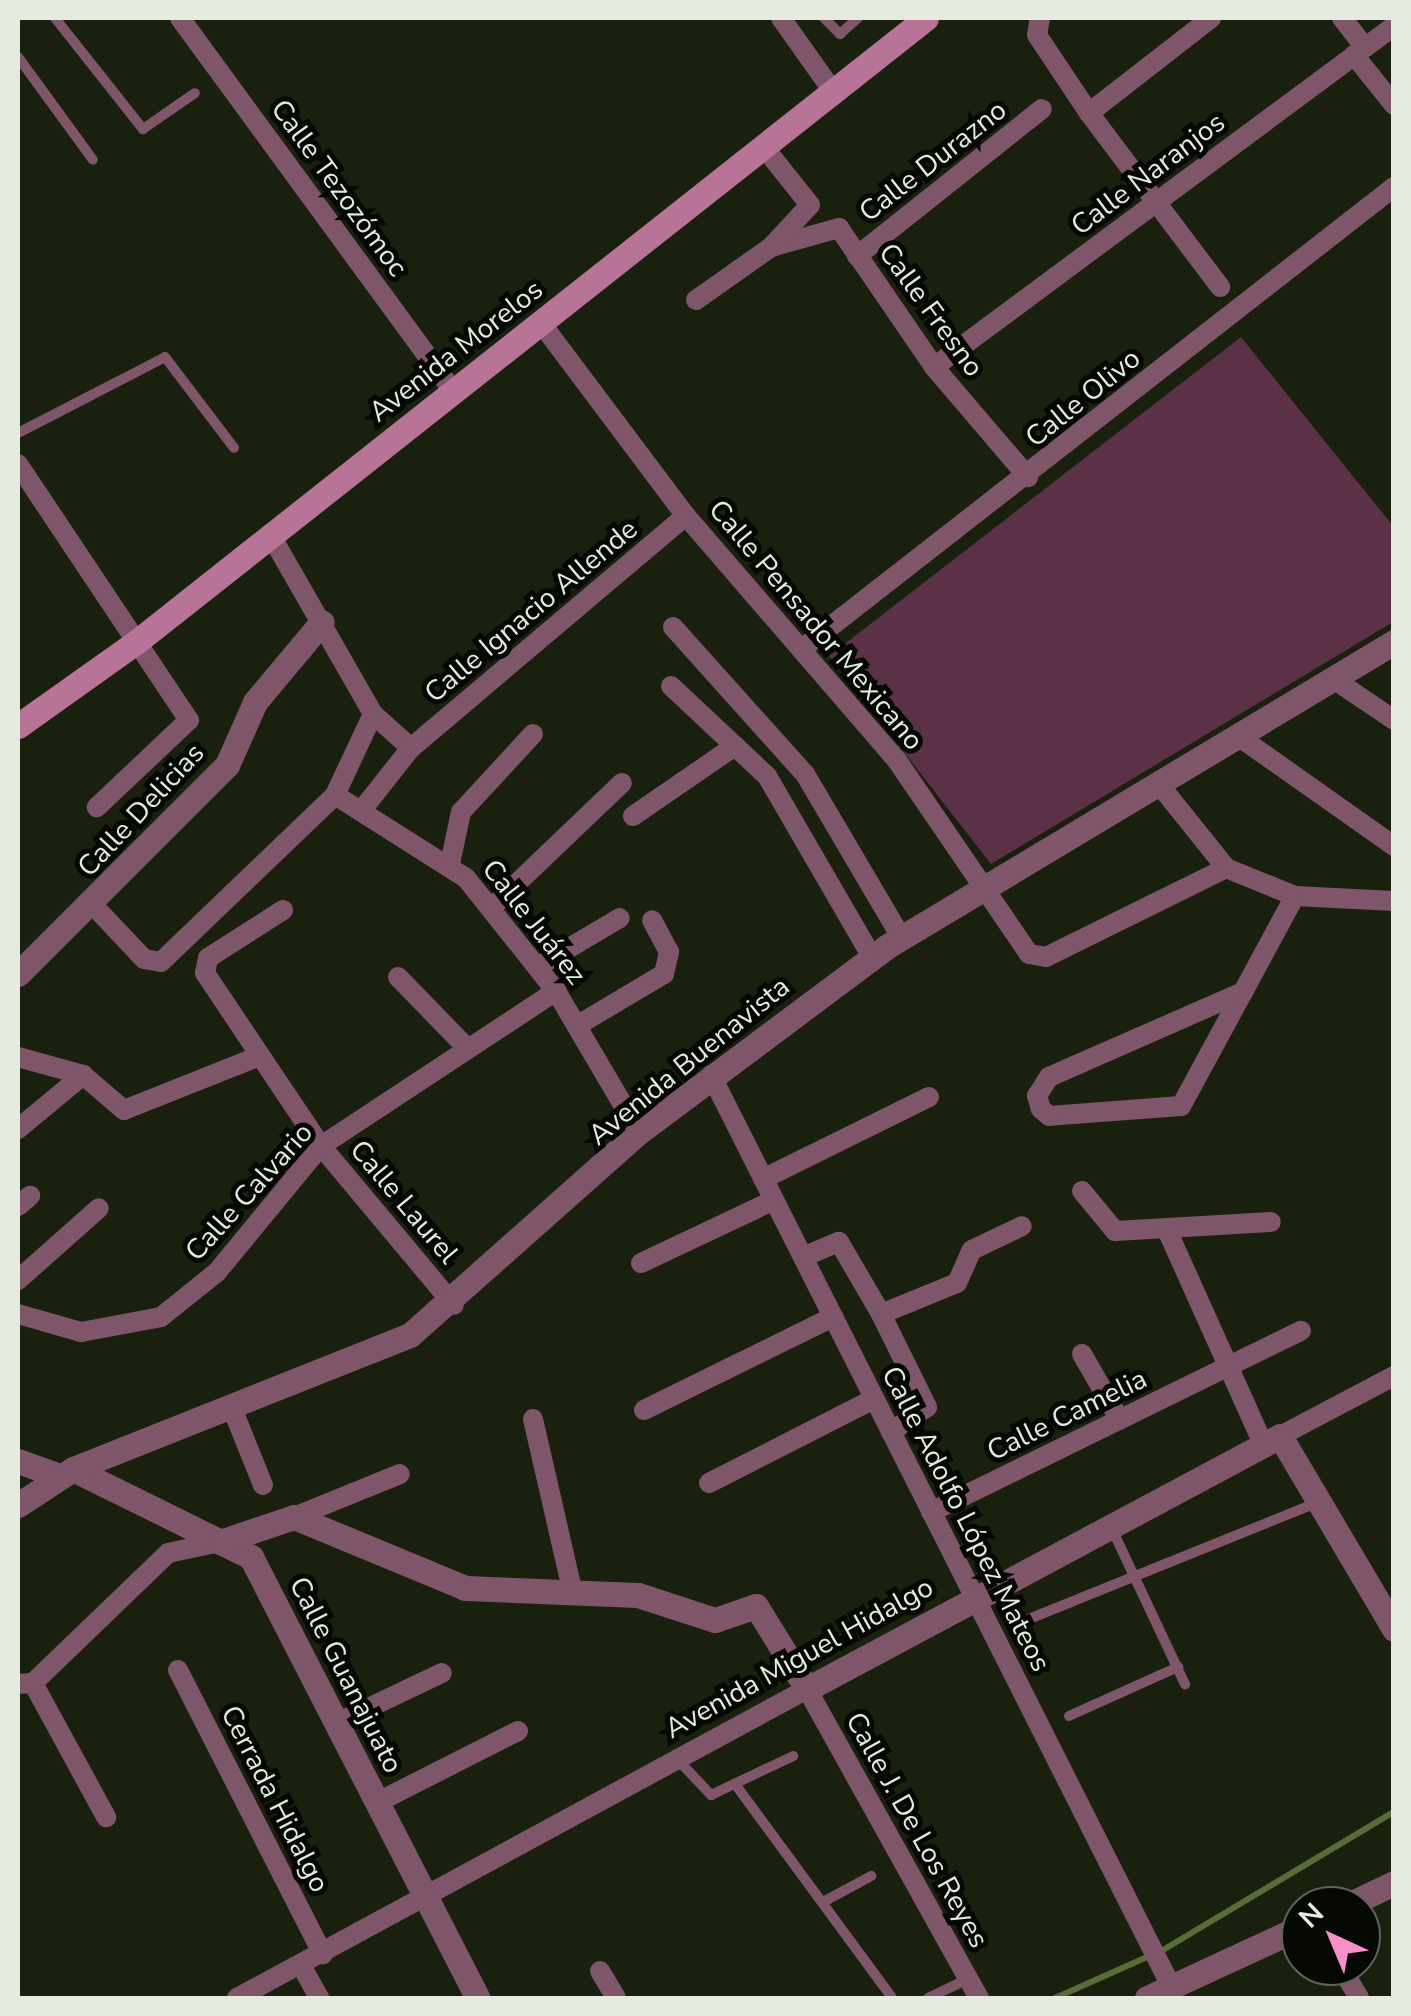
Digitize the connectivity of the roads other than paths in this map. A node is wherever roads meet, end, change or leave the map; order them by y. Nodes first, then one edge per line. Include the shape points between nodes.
1 (55, 18) edge
2 (180, 18) edge
3 (781, 18) edge
4 (824, 18) edge
5 (858, 18) edge
6 (926, 18) edge
7 (1211, 18) edge
8 (1342, 18) edge
9 (1038, 22) edge
10 (1394, 26) edge
11 (1359, 51) junction
12 (18, 57) edge
13 (832, 90) junction
14 (195, 93) dead end
15 (1394, 105) edge
16 (1042, 109) dead end
17 (1089, 113) junction
18 (763, 146) junction
19 (93, 160) dead end
20 (1394, 188) edge
21 (1153, 205) junction
22 (771, 247) junction
23 (857, 256) junction
24 (1220, 287) dead end
25 (696, 300) dead end
26 (541, 323) junction
27 (934, 367) junction
28 (454, 392) junction
29 (18, 433) edge
30 (234, 448) dead end
31 (18, 464) edge
32 (1028, 477) junction
33 (686, 516) junction
34 (270, 534) junction
35 (322, 622) junction
36 (672, 627) dead end
37 (1394, 642) edge
38 (135, 644) junction
39 (803, 648) junction
40 (1332, 678) junction
41 (671, 686) dead end
42 (373, 714) junction
43 (1394, 720) edge
44 (18, 726) edge
45 (533, 734) dead end
46 (1238, 736) junction
47 (735, 746) junction
48 (411, 748) junction
49 (1158, 782) junction
50 (622, 783) dead end
51 (336, 795) junction
52 (97, 807) dead end
53 (361, 811) junction
54 (633, 816) dead end
55 (1394, 846) edge
56 (450, 864) junction
57 (1226, 868) junction
58 (983, 883) junction
59 (1294, 896) junction
60 (1394, 901) edge
61 (92, 905) junction
62 (491, 908) junction
63 (283, 910) dead end
64 (620, 918) dead end
65 (652, 920) dead end
66 (901, 936) junction
67 (872, 956) junction
68 (537, 967) junction
69 (18, 974) edge
70 (398, 977) dead end
71 (556, 992) junction
72 (1243, 992) junction
73 (578, 1026) junction
74 (466, 1047) junction
75 (18, 1057) edge
76 (257, 1057) junction
77 (83, 1075) junction
78 (711, 1075) junction
79 (929, 1097) dead end
80 (18, 1129) edge
81 (639, 1132) junction
82 (322, 1146) junction
83 (763, 1179) junction
84 (1082, 1191) dead end
85 (774, 1200) junction
86 (99, 1208) dead end
87 (1272, 1222) dead end
88 (1022, 1226) dead end
89 (1166, 1230) junction
90 (803, 1257) junction
91 (641, 1263) dead end
92 (18, 1280) edge
93 (454, 1305) junction
94 (18, 1314) edge
95 (881, 1314) junction
96 (833, 1317) junction
97 (1300, 1331) dead end
98 (1082, 1354) dead end
99 (1227, 1367) junction
100 (1394, 1376) edge
101 (874, 1399) junction
102 (232, 1408) junction
103 (644, 1410) dead end
104 (533, 1419) dead end
105 (1120, 1420) junction
106 (891, 1432) junction
107 (1271, 1440) junction
108 (18, 1460) edge
109 (66, 1472) junction
110 (400, 1474) dead end
111 (709, 1483) dead end
112 (262, 1485) dead end
113 (1319, 1502) junction
114 (18, 1504) edge
115 (932, 1512) junction
116 (294, 1516) junction
117 (1110, 1526) junction
118 (220, 1542) junction
119 (1136, 1576) junction
120 (573, 1594) junction
121 (974, 1596) junction
122 (1019, 1622) dead end
123 (1394, 1629) edge
124 (1178, 1667) junction
125 (178, 1670) dead end
126 (442, 1673) dead end
127 (25, 1683) edge
128 (1185, 1684) dead end
129 (806, 1689) junction
130 (1069, 1716) dead end
131 (337, 1723) junction
132 (518, 1730) dead end
133 (792, 1756) dead end
134 (677, 1760) junction
135 (735, 1784) junction
136 (378, 1802) junction
137 (106, 1817) dead end
138 (872, 1876) dead end
139 (428, 1899) junction
140 (823, 1902) junction
141 (1281, 1937) edge
142 (323, 1954) junction
143 (302, 1965) junction
144 (600, 1970) dead end
145 (968, 1978) junction
146 (1177, 1984) edge
147 (237, 1998) edge
148 (319, 1998) edge
149 (478, 1998) edge
150 (616, 1998) edge
151 (892, 1998) edge
152 (928, 1998) edge
153 (979, 1998) edge
154 (1147, 1998) edge

1 - 14 lane via 143,129
2 - 28 street, Calle Tezozómoc
3 - 13 street
4 - 5 lane via 840,34
6 - 13 main road, Avenida Morelos
7 - 17 street
8 - 11 street
9 - 17 street
10 - 11 street, Calle Naranjos
11 - 15 street
11 - 21 street, Calle Naranjos
12 - 19 lane
13 - 18 main road, Avenida Morelos
16 - 23 street, Calle Durazno
17 - 21 street
18 - 22 street via 810,205
18 - 26 main road, Avenida Morelos
20 - 32 street, Calle Olivo
21 - 24 street
21 - 27 street, Calle Naranjos
22 - 23 street, Calle Fresno via 831,226
22 - 25 street
23 - 27 street, Calle Fresno
26 - 28 main road, Avenida Morelos
26 - 33 street, Calle Pensador Mexicano
27 - 32 street, Calle Fresno
28 - 34 main road, Avenida Morelos
29 - 30 lane via 165,358
31 - 38 street
32 - 39 street, Calle Olivo
33 - 39 street, Calle Pensador Mexicano
33 - 48 street, Calle Ignacio Allende
34 - 35 street
34 - 38 main road, Avenida Morelos
35 - 42 street
35 - 61 street, Calle Delicias via 254,702 227,765
36 - 66 street via 805,774
37 - 40 street, Avenida Buenavista
38 - 44 main road, Avenida Morelos
38 - 52 street via 189,720
39 - 58 street, Calle Pensador Mexicano
40 - 43 street
40 - 46 street, Avenida Buenavista
41 - 47 street
42 - 48 street
42 - 51 street
45 - 56 street via 462,812
46 - 49 street, Avenida Buenavista
46 - 55 street
47 - 54 street
47 - 67 street via 777,790
48 - 53 street, Calle Ignacio Allende
49 - 57 street
49 - 58 street, Avenida Buenavista
50 - 62 street
51 - 53 street, Calle Juárez
51 - 61 street via 161,962 144,959
53 - 56 street, Calle Juárez
56 - 62 street, Calle Juárez
57 - 58 street, Calle Pensador Mexicano via 1046,957 1030,954
57 - 59 street
58 - 66 street, Avenida Buenavista
59 - 60 street
59 - 72 street
61 - 69 street, Calle Delicias
62 - 68 street, Calle Juárez
63 - 76 street, Calle Laurel via 203,966
64 - 68 street
65 - 73 street via 669,952 664,974
66 - 67 street, Avenida Buenavista
67 - 78 street, Avenida Buenavista
68 - 71 street, Calle Juárez
70 - 74 street
71 - 73 street, Calle Juárez
71 - 74 street, Calle Calvario
72 - 72 street via 1049,1077 1037,1096 1041,1108 1049,1116 1182,1106
73 - 81 street, Calle Juárez
74 - 82 street, Calle Calvario
75 - 77 street
76 - 77 street via 124,1110
76 - 82 street, Calle Laurel
77 - 80 street
78 - 81 street, Avenida Buenavista
78 - 83 street, Calle Adolfo López Mateos
79 - 83 street
81 - 93 street, Avenida Buenavista
82 - 93 street, Calle Laurel
82 - 94 street, Calle Calvario via 217,1272 161,1317 81,1332
83 - 85 street, Calle Adolfo López Mateos
84 - 89 street via 1115,1231
85 - 90 street, Calle Adolfo López Mateos
85 - 91 street
86 - 92 street
87 - 89 street
88 - 95 street via 972,1250 956,1282
89 - 99 street
90 - 95 street via 838,1242
90 - 96 street, Calle Adolfo López Mateos
93 - 102 street, Avenida Buenavista via 365,1358
95 - 106 street via 926,1406
96 - 101 street, Calle Adolfo López Mateos
96 - 103 street
97 - 99 street, Calle Camelia
98 - 105 street
99 - 105 street, Calle Camelia
99 - 107 street
100 - 107 street, Avenida Miguel Hidalgo
101 - 106 street, Calle Adolfo López Mateos
101 - 111 street
102 - 109 street, Avenida Buenavista
102 - 112 street
104 - 120 street
105 - 115 street, Calle Camelia
106 - 115 street, Calle Adolfo López Mateos
107 - 113 street
107 - 117 street, Avenida Miguel Hidalgo
108 - 109 street
109 - 114 street, Avenida Buenavista
109 - 118 street, Calle Guanajuato
110 - 116 street
113 - 119 lane
113 - 123 street
115 - 121 street, Calle Adolfo López Mateos
116 - 118 street
116 - 120 street via 465,1588
117 - 119 lane
117 - 121 street, Avenida Miguel Hidalgo
118 - 127 street via 168,1553
118 - 131 street, Calle Guanajuato via 251,1557
119 - 122 lane
119 - 124 lane
120 - 129 street via 638,1595 715,1620 756,1606
121 - 129 street, Avenida Miguel Hidalgo
121 - 146 street, Calle Adolfo López Mateos via 1150,1946
124 - 128 lane
124 - 130 lane
125 - 142 street, Cerrada Hidalgo
126 - 131 street
127 - 137 street
129 - 134 street, Avenida Miguel Hidalgo
129 - 145 street, Calle J. De Los Reyes
131 - 136 street, Calle Guanajuato
132 - 136 street
133 - 135 lane
134 - 135 lane via 700,1793
134 - 139 street, Avenida Miguel Hidalgo
135 - 140 lane via 796,1880
136 - 139 street, Calle Guanajuato
138 - 140 lane
139 - 142 street, Avenida Miguel Hidalgo
139 - 149 street, Calle Guanajuato
140 - 151 lane
141 - 146 street
142 - 143 street, Avenida Miguel Hidalgo
143 - 147 street, Avenida Miguel Hidalgo
143 - 148 street
144 - 150 street
145 - 152 lane
145 - 153 street, Calle J. De Los Reyes
146 - 154 street

